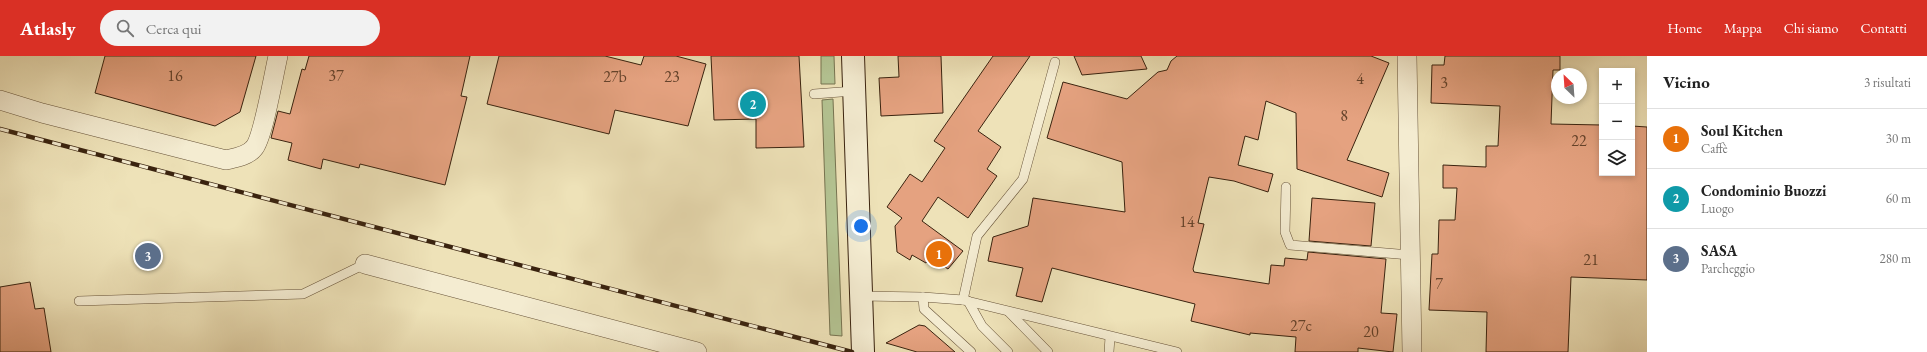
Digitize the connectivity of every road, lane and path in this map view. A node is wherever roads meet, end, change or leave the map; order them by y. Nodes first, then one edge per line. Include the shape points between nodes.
1 (278, 56) edge
2 (853, 56) edge
3 (1407, 56) edge
4 (1055, 62) dead end
5 (854, 91) junction
6 (814, 94) dead end
7 (0, 100) edge
8 (1286, 186) dead end
9 (1410, 255) junction
10 (365, 264) joint
11 (861, 296) junction
12 (923, 297) junction
13 (965, 300) junction
14 (79, 301) dead end
15 (1008, 311) junction
16 (1110, 336) junction
17 (697, 352) edge
18 (863, 352) edge
19 (971, 352) edge
20 (1008, 352) edge
21 (1048, 352) edge
22 (1109, 352) edge
23 (1177, 352) edge
24 (1412, 352) edge

1 - 7 street via 261,130 254,148 240,157 226,160
2 - 5 main road
3 - 9 street
4 - 13 lane via 1023,179 977,236
5 - 6 lane
5 - 11 main road
8 - 9 lane via 1285,232 1290,245
9 - 24 street
10 - 14 lane via 303,294
10 - 17 street
11 - 12 lane
11 - 18 main road
12 - 13 lane
12 - 19 lane via 924,309
13 - 15 lane
13 - 20 lane via 982,326
15 - 16 lane
15 - 21 lane
16 - 22 lane
16 - 23 lane

